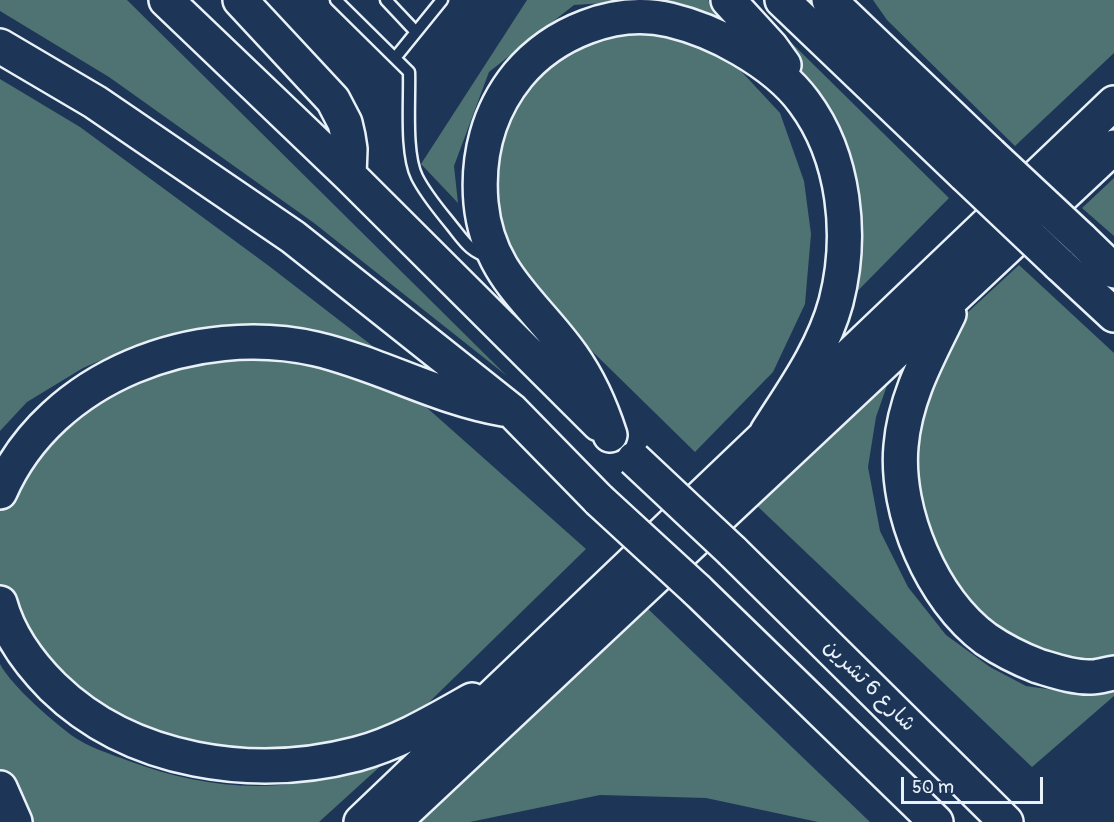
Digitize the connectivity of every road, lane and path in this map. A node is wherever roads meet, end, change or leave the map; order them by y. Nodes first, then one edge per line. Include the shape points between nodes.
1 (166, 0) edge
2 (240, 0) edge
3 (336, 0) edge
4 (386, 0) edge
5 (441, 0) edge
6 (729, 0) edge
7 (782, 0) edge
8 (829, 0) edge
9 (416, 32) junction
10 (0, 46) edge
11 (395, 58) junction
12 (804, 101) junction
13 (1114, 102) edge
14 (1114, 147) edge
15 (349, 175) junction
16 (496, 258) junction
17 (1114, 271) edge
18 (958, 295) junction
19 (1114, 315) edge
20 (512, 411) junction
21 (767, 432) junction
22 (610, 435) junction
23 (0, 492) edge
24 (0, 603) edge
25 (542, 651) junction
26 (1114, 673) edge
27 (0, 788) edge
28 (15, 822) edge
29 (361, 822) edge
30 (394, 822) edge
31 (936, 822) edge
32 (1006, 822) edge

1 - 15 main road, شارع 6 تشرين
2 - 15 main road via 333,100 348,136
3 - 11 lane
4 - 9 lane
5 - 9 lane
6 - 12 main road via 771,47
7 - 19 main road, bridge
8 - 17 main road, bridge
9 - 11 lane
10 - 20 main road via 95,102 293,237
11 - 16 lane via 409,72 410,158 416,175 469,247 480,255
12 - 16 main road via 756,57 728,41 668,19 638,16 578,30 527,64 493,115 483,144 479,175 486,232
12 - 21 main road via 821,129 842,197 843,268 824,336
13 - 21 main road
14 - 18 main road
15 - 22 main road, شارع 6 تشرين
16 - 22 main road via 510,283 583,373
18 - 26 main road via 905,413 902,483 921,551 957,611 985,638 1019,659 1056,672 1091,677
18 - 30 main road
20 - 23 main road via 448,396 318,350 254,342 190,348 126,369 66,406 25,450
20 - 31 main road, bridge via 599,500
21 - 25 main road
22 - 32 main road, شارع 6 تشرين, bridge
24 - 25 main road via 16,642 34,668 63,696 132,740 217,763 311,764 402,739 474,698
25 - 29 main road
27 - 28 main road

